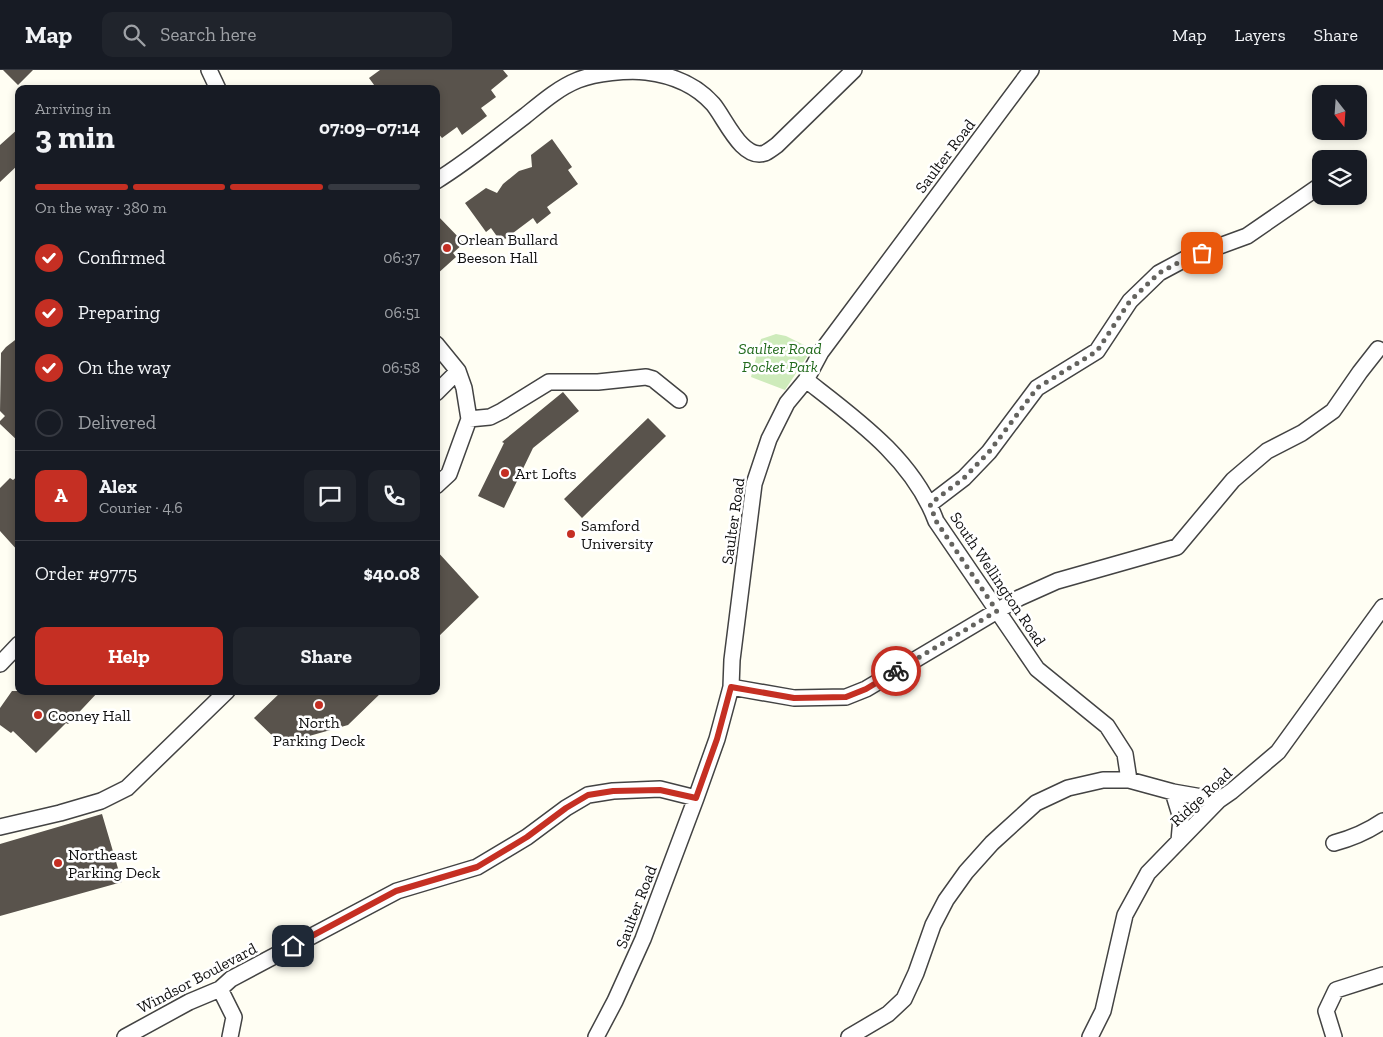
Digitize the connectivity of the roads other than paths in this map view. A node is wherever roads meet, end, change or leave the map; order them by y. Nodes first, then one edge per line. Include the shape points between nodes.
1 (209, 70) edge
2 (854, 70) edge
3 (1030, 70) edge
4 (669, 73) edge
5 (216, 85) edge
6 (440, 179) edge
7 (1312, 191) edge
8 (440, 349) edge
9 (1378, 349) dead end
10 (458, 371) junction
11 (806, 380) junction
12 (440, 388) edge
13 (679, 400) dead end
14 (469, 419) junction
15 (440, 482) edge
16 (930, 504) junction
17 (1383, 607) edge
18 (997, 611) junction
19 (15, 648) edge
20 (0, 664) edge
21 (731, 687) junction
22 (223, 695) edge
23 (1129, 780) junction
24 (1173, 792) junction
25 (696, 798) junction
26 (1219, 800) junction
27 (1383, 821) edge
28 (0, 827) edge
29 (1179, 841) junction
30 (1334, 843) dead end
31 (1383, 975) edge
32 (220, 989) junction
33 (124, 1037) edge
34 (230, 1037) edge
35 (596, 1037) edge
36 (849, 1037) edge
37 (1090, 1037) edge
38 (1334, 1037) edge

1 - 5 street
2 - 4 street via 778,145 763,154 740,145 713,104
3 - 11 street, Saulter Road via 821,352
4 - 6 street via 621,72 579,79 554,93
7 - 16 street via 1247,236 1187,258 1159,273 1130,301 1097,351 1037,388 989,452 964,478
8 - 10 street
9 - 18 street via 1333,411 1302,433 1267,451 1233,480 1177,547 1057,581
10 - 12 street
10 - 14 street
11 - 16 street, South Wellington Road via 867,428 905,467
11 - 21 street, Saulter Road via 787,402 769,439 754,484
13 - 14 street via 646,377 591,383 549,382 490,417
14 - 15 street via 449,474
16 - 18 street, South Wellington Road via 936,521
17 - 26 street, Ridge Road via 1278,752
18 - 21 street via 866,689 846,697 794,698
18 - 23 street, South Wellington Road via 1037,669 1107,726 1125,754
19 - 20 street
21 - 25 street, Saulter Road
22 - 28 street via 126,788 101,801
23 - 24 street
23 - 36 street via 1103,780 1068,788 1036,803 992,843 946,900 904,999 888,1014
24 - 26 street
24 - 29 street via 1181,818
25 - 32 street, Windsor Boulevard via 660,790 588,795 477,867 396,891 231,979
25 - 35 street, Saulter Road via 643,939
26 - 29 street, Ridge Road
27 - 30 street via 1353,838
29 - 37 street, Ridge Road via 1148,873 1125,916 1103,1010
31 - 38 street via 1336,990 1326,1011
32 - 33 street, Windsor Boulevard
32 - 34 street via 234,1017

